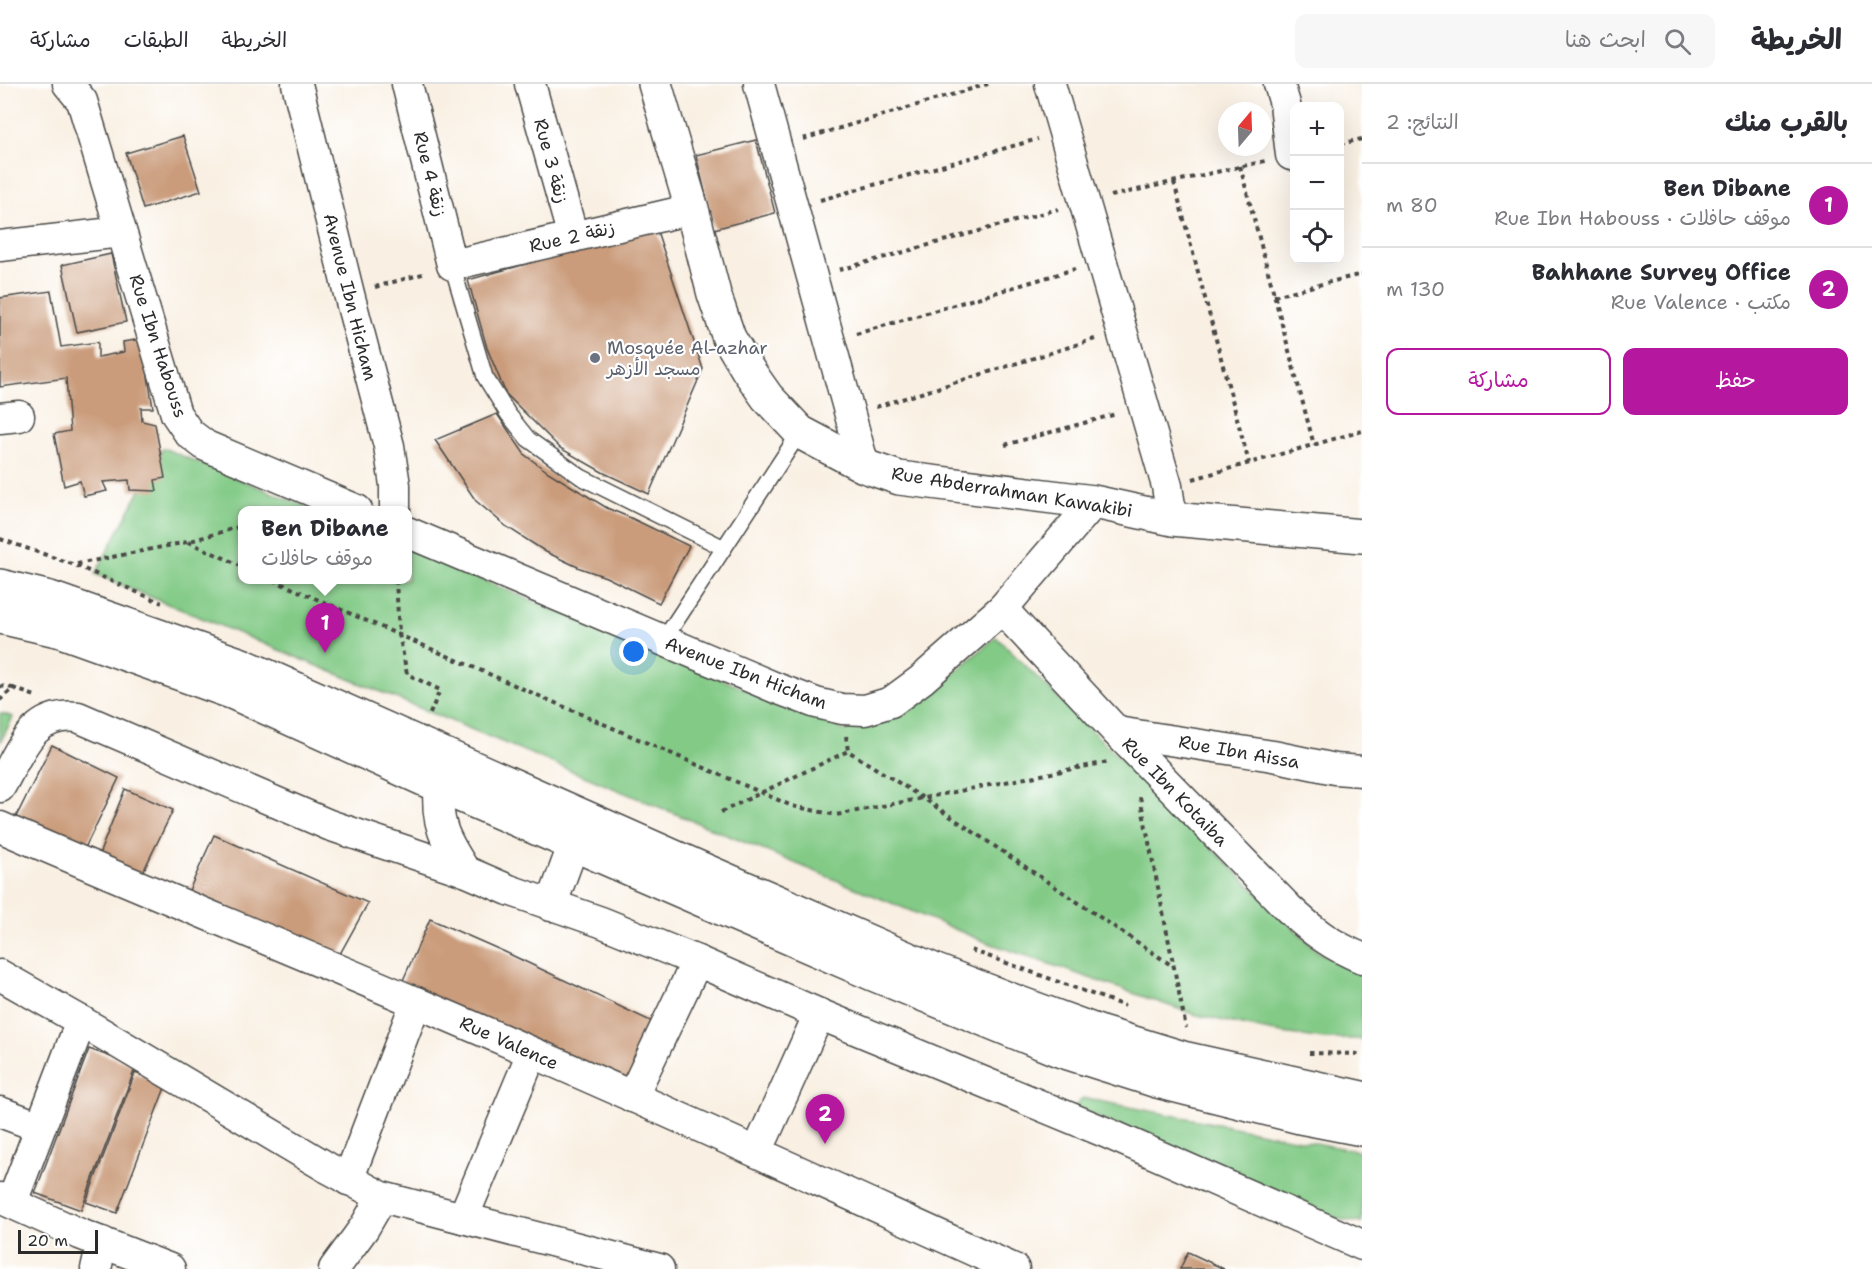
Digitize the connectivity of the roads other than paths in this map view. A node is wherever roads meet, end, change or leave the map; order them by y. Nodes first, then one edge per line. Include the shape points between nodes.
1 (68, 84) edge
2 (297, 84) edge
3 (407, 84) edge
4 (530, 84) edge
5 (655, 84) edge
6 (759, 84) edge
7 (1050, 84) edge
8 (1279, 84) edge
9 (1290, 148) edge
10 (692, 209) junction
11 (121, 232) junction
12 (573, 237) junction
13 (0, 246) edge
14 (452, 265) junction
15 (800, 432) junction
16 (864, 466) junction
17 (1094, 502) junction
18 (347, 506) edge
19 (394, 506) edge
20 (1172, 519) junction
21 (412, 534) edge
22 (1362, 536) edge
23 (724, 548) junction
24 (0, 570) edge
25 (0, 586) edge
26 (50, 597) junction
27 (1002, 609) junction
28 (0, 617) edge
29 (61, 631) junction
30 (0, 634) edge
31 (663, 641) junction
32 (1123, 738) junction
33 (1362, 771) edge
34 (439, 786) junction
35 (0, 787) edge
36 (0, 827) edge
37 (574, 843) junction
38 (465, 871) junction
39 (551, 906) junction
40 (1362, 958) edge
41 (697, 961) junction
42 (0, 975) edge
43 (416, 1002) junction
44 (819, 1014) junction
45 (81, 1021) junction
46 (532, 1053) junction
47 (632, 1097) junction
48 (1362, 1098) edge
49 (0, 1112) edge
50 (40, 1127) junction
51 (1362, 1129) edge
52 (757, 1152) junction
53 (348, 1180) junction
54 (382, 1197) junction
55 (6, 1201) edge
56 (463, 1218) junction
57 (1362, 1245) edge
58 (99, 1262) edge
59 (170, 1269) edge
60 (334, 1269) edge
61 (659, 1269) edge
62 (1014, 1269) edge

1 - 11 street, Rue Ibn Habouss via 82,101
2 - 19 street, Avenue Ibn Hicham via 389,446
3 - 14 street, Rue 4 زنقة
4 - 12 street, Rue 3 زنقة
5 - 10 main road, Rue Abderrahman Kawakibi
6 - 16 street
7 - 20 street via 1167,486
8 - 9 street
10 - 12 street, Rue 2 زنقة
10 - 15 main road, Rue Abderrahman Kawakibi via 729,338 767,397
11 - 13 street
11 - 18 street, Rue Ibn Habouss via 176,414 189,433 206,447
12 - 14 street, Rue 2 زنقة
14 - 23 lane via 485,377 528,439 581,477
15 - 16 main road, Rue Abderrahman Kawakibi
15 - 23 lane
16 - 17 main road, Rue Abderrahman Kawakibi via 899,478
17 - 20 main road, Rue Abderrahman Kawakibi
17 - 27 street, Avenue Ibn Hicham
20 - 22 main road, Rue Abderrahman Kawakibi
21 - 31 street, Avenue Ibn Hicham
23 - 31 lane
24 - 26 main road
25 - 26 main road
26 - 48 main road via 242,665 708,872 1018,1003 1183,1058
27 - 31 street, Avenue Ibn Hicham via 921,680 891,702 866,710 816,703
27 - 32 street, Rue Ibn Kotaiba
28 - 29 main road
29 - 30 main road
29 - 34 main road via 234,693
32 - 33 street, Rue Ibn Aissa
32 - 40 street, Rue Ibn Kotaiba via 1310,929
34 - 37 main road
34 - 38 street via 440,825
35 - 38 street via 36,728 64,716 78,717 329,825
36 - 43 street, Rue Valence
37 - 39 street
37 - 51 main road via 873,974 1059,1050 1157,1081
38 - 39 street
39 - 41 street
41 - 44 street
41 - 47 street
42 - 45 street
43 - 46 street, Rue Valence
43 - 53 street
44 - 52 street
44 - 57 street via 1107,1133
45 - 50 street
45 - 53 street
46 - 47 street, Rue Valence
46 - 56 street
47 - 52 street, Rue Valence
49 - 50 street
50 - 55 street
52 - 62 street, Rue Valence
53 - 54 street
54 - 56 street
54 - 60 street
55 - 58 street
56 - 61 street
58 - 59 street

